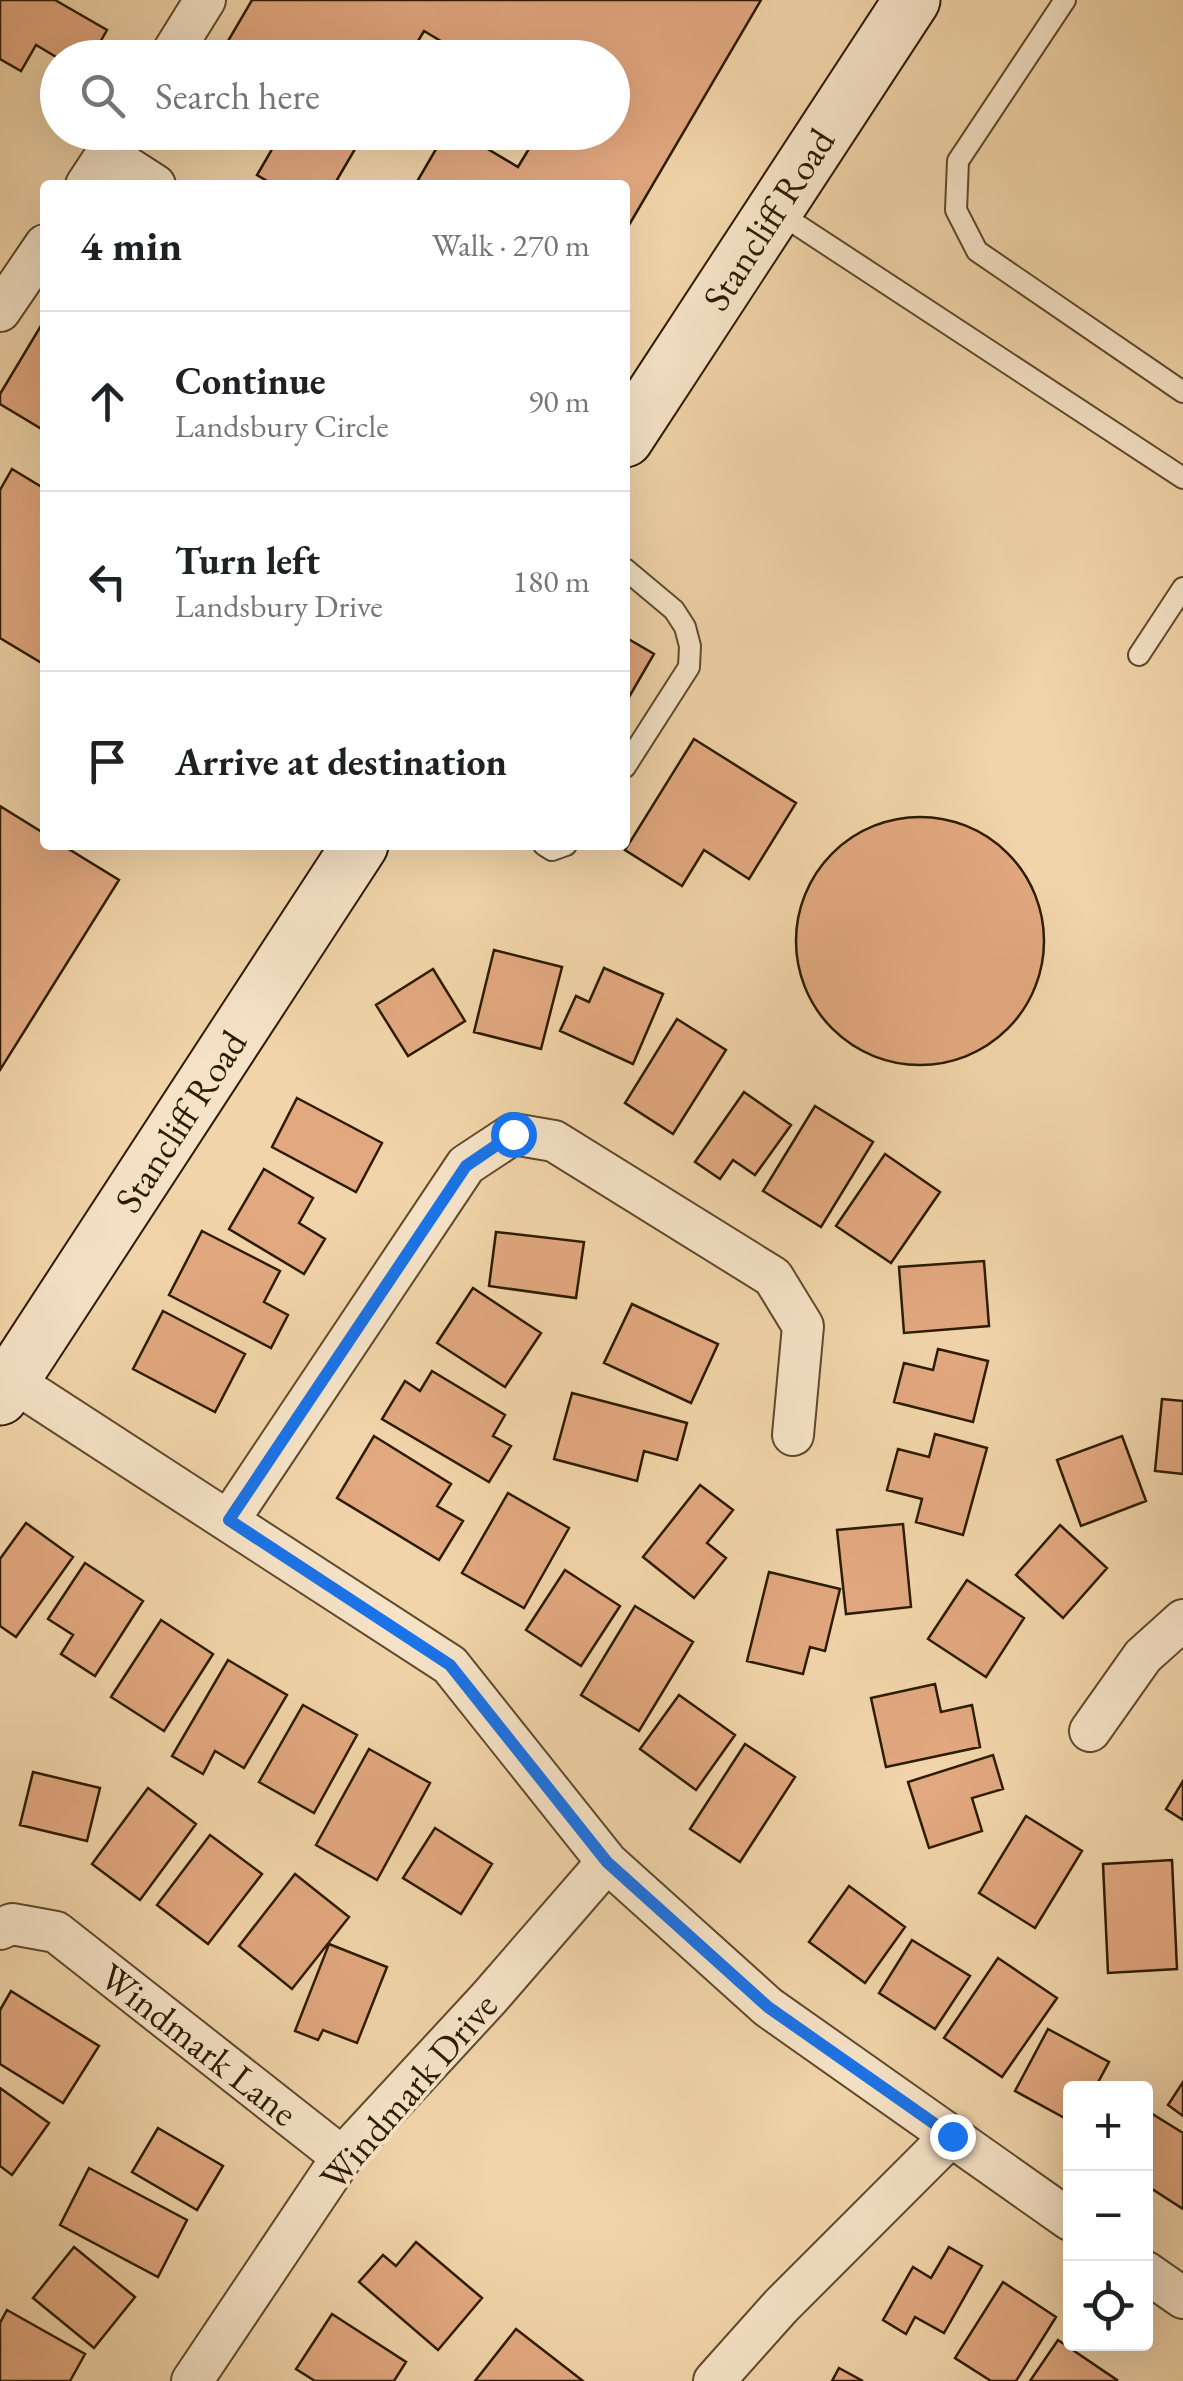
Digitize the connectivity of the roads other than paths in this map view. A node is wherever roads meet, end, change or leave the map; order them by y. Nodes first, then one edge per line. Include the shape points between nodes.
1 (205, 0) edge
2 (912, 0) edge
3 (1066, 0) edge
4 (179, 40) edge
5 (105, 157) edge
6 (146, 180) edge
7 (774, 210) junction
8 (40, 252) edge
9 (2, 304) edge
10 (1183, 392) edge
11 (630, 431) edge
12 (1183, 478) edge
13 (630, 573) edge
14 (1183, 588) edge
15 (1139, 655) dead end
16 (630, 759) edge
17 (357, 850) edge
18 (4, 1383) edge
19 (793, 1435) dead end
20 (229, 1520) junction
21 (1183, 1620) edge
22 (1090, 1731) dead end
23 (607, 1862) junction
24 (0, 1929) edge
25 (952, 2136) junction
26 (342, 2157) junction
27 (1063, 2215) edge
28 (1153, 2277) edge
29 (1183, 2298) edge
30 (192, 2381) edge
31 (714, 2381) edge

1 - 4 street
2 - 7 street, Stancliff Road
3 - 10 lane via 958,161 956,210 977,251
5 - 6 street
7 - 11 street, Stancliff Road
7 - 12 lane
8 - 9 street
13 - 16 lane via 674,610 690,656
14 - 15 lane
17 - 18 street, Stancliff Road
18 - 20 street
19 - 20 street via 803,1326 773,1277 554,1141 513,1134 466,1166
20 - 23 street via 450,1665
21 - 22 street via 1143,1656
23 - 25 street via 768,2007
23 - 26 street, Windmark Drive
24 - 26 street, Windmark Lane via 12,1924 56,1932
25 - 27 street
25 - 31 street
26 - 30 street, Windmark Drive
28 - 29 street

